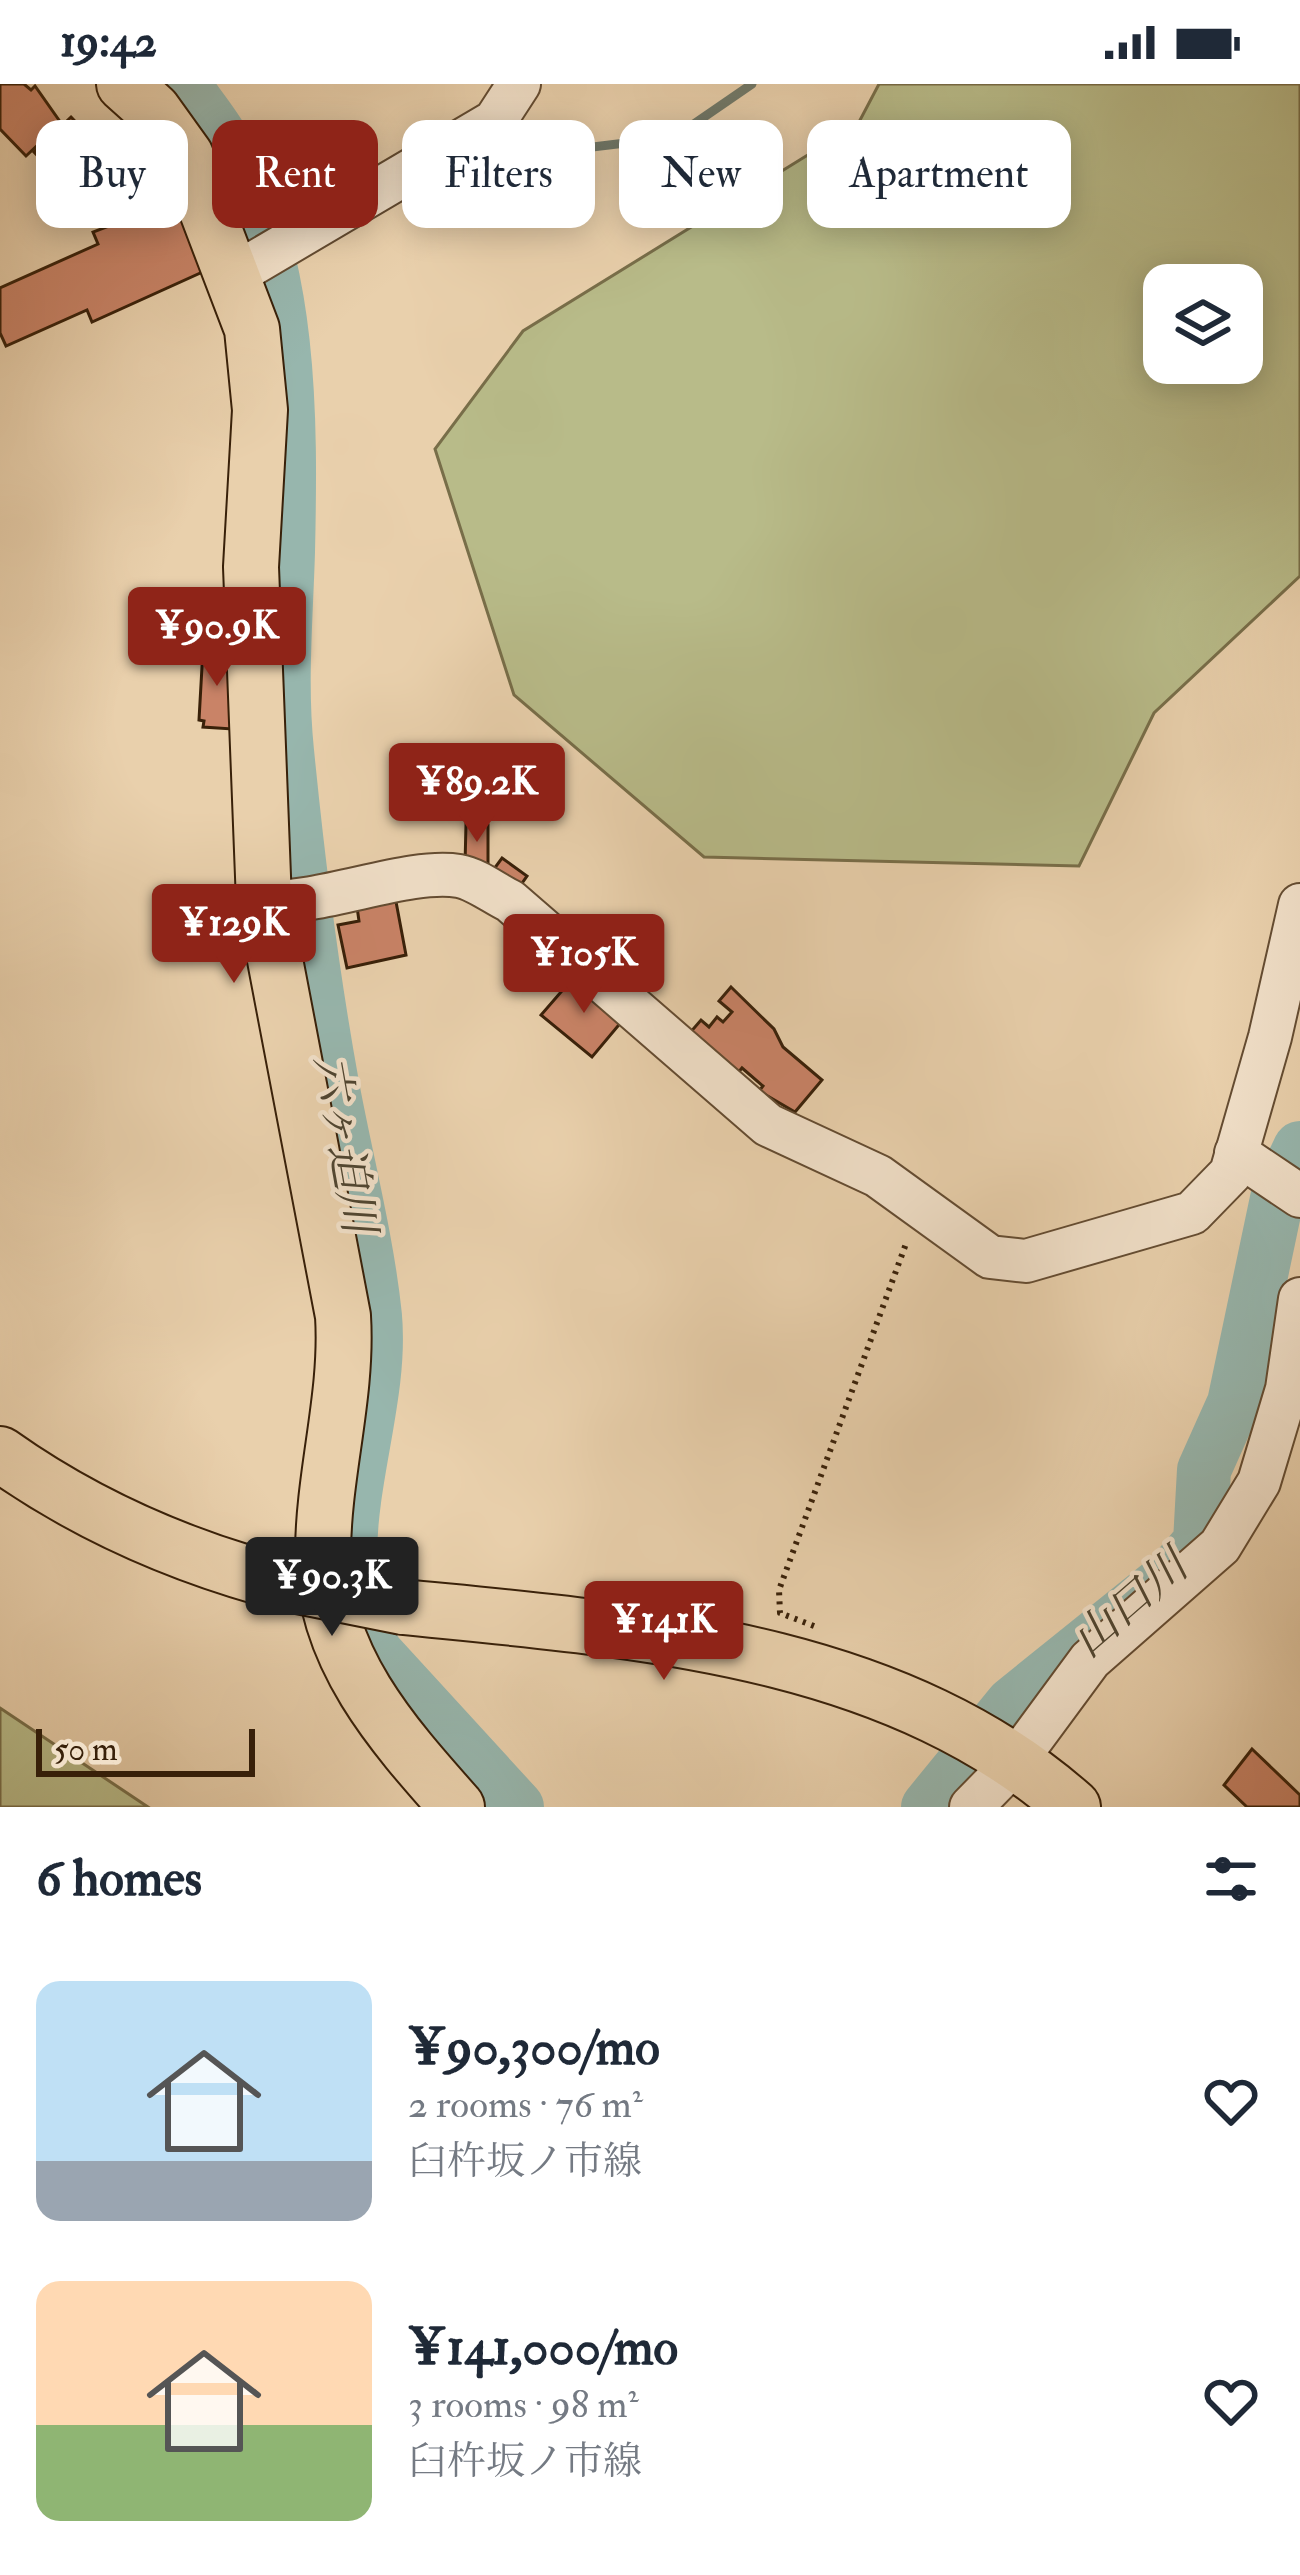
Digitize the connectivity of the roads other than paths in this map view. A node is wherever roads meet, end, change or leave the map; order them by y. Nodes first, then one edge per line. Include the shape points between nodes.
1 (124, 84) edge
2 (519, 84) edge
3 (237, 273) junction
4 (292, 901) junction
5 (1300, 905) edge
6 (1241, 1157) junction
7 (1300, 1196) edge
8 (1300, 1299) edge
9 (0, 1454) edge
10 (1006, 1759) junction
11 (457, 1807) edge
12 (971, 1807) edge
13 (1072, 1807) edge

1 - 3 main road via 186,156
2 - 3 street via 495,122
3 - 4 main road via 260,410 250,567
4 - 6 street via 460,876 510,901 768,1125 878,1176 990,1257 1026,1261 1192,1213
4 - 11 main road via 344,1316 323,1556 338,1642 387,1728
5 - 6 street
6 - 7 street
8 - 10 street via 1287,1389 1259,1481 1220,1546 1090,1660
9 - 10 main road, bridge via 58,1496 194,1559 403,1607 640,1631 785,1663 947,1722
10 - 12 street
10 - 13 main road

